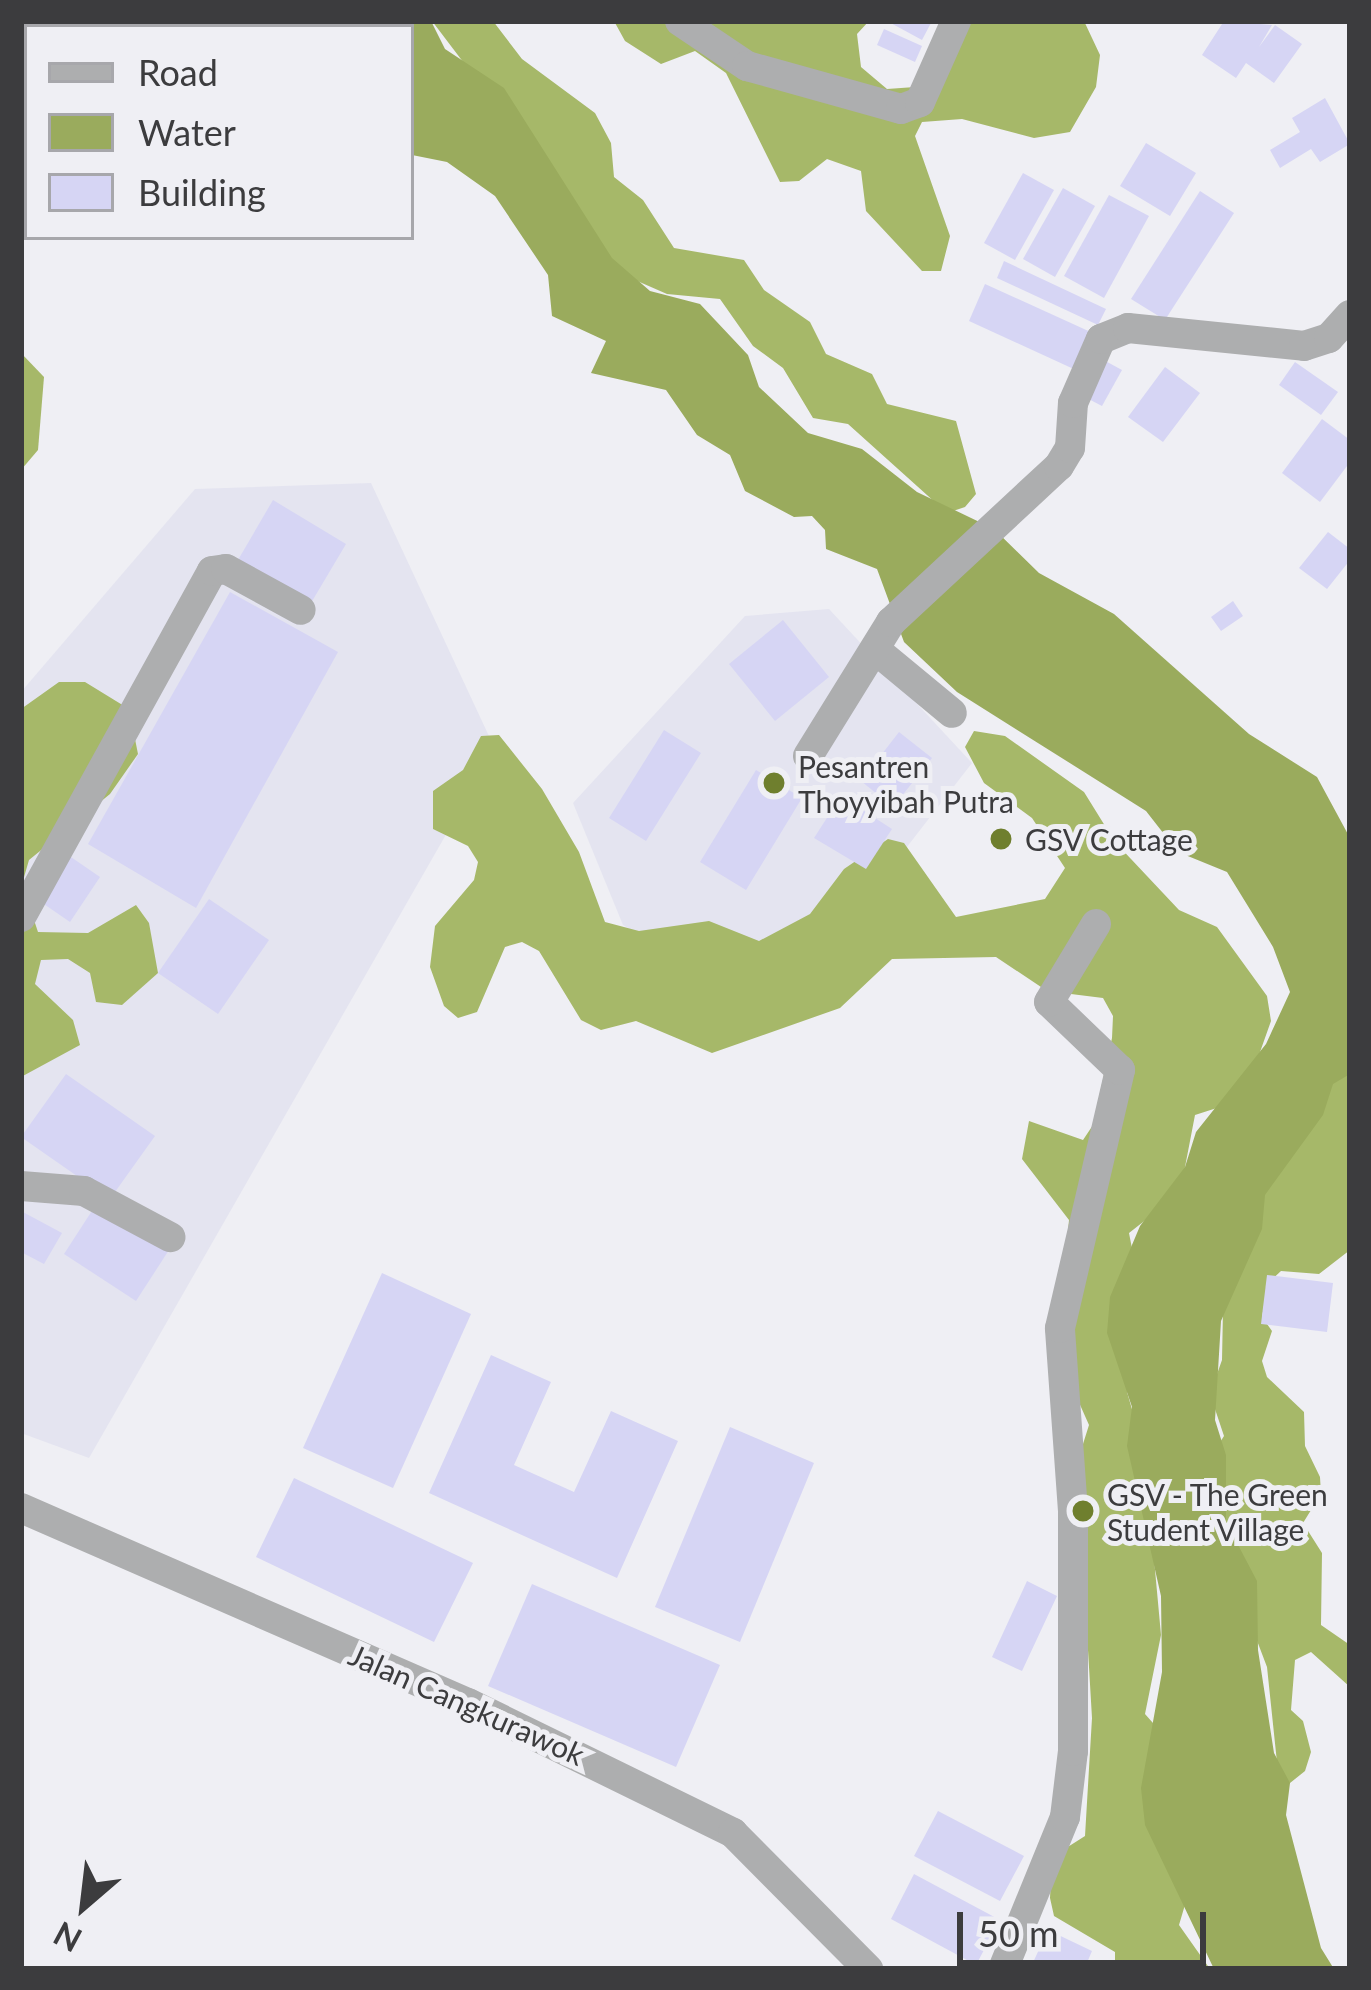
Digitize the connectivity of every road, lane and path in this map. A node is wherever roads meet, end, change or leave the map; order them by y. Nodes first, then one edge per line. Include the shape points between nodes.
1 (680, 21) edge
2 (956, 21) edge
3 (1350, 315) edge
4 (301, 610) dead end
5 (877, 651) junction
6 (952, 713) dead end
7 (808, 756) dead end
8 (21, 917) edge
9 (1096, 924) dead end
10 (21, 1186) edge
11 (170, 1237) dead end
12 (21, 1508) edge
13 (868, 1969) edge
14 (1003, 1969) edge

1 - 2 street via 747,66 911,109
3 - 5 street via 1329,338 1304,346 1114,331 1101,339 1073,403 1070,448 891,622
4 - 8 street via 226,569 212,571
5 - 6 street
5 - 7 street
9 - 14 street via 1049,1002 1120,1070 1060,1328 1073,1511 1073,1751 1065,1816
10 - 11 street via 84,1191
12 - 13 street, Jalan Cangkurawok via 485,1711 733,1833

